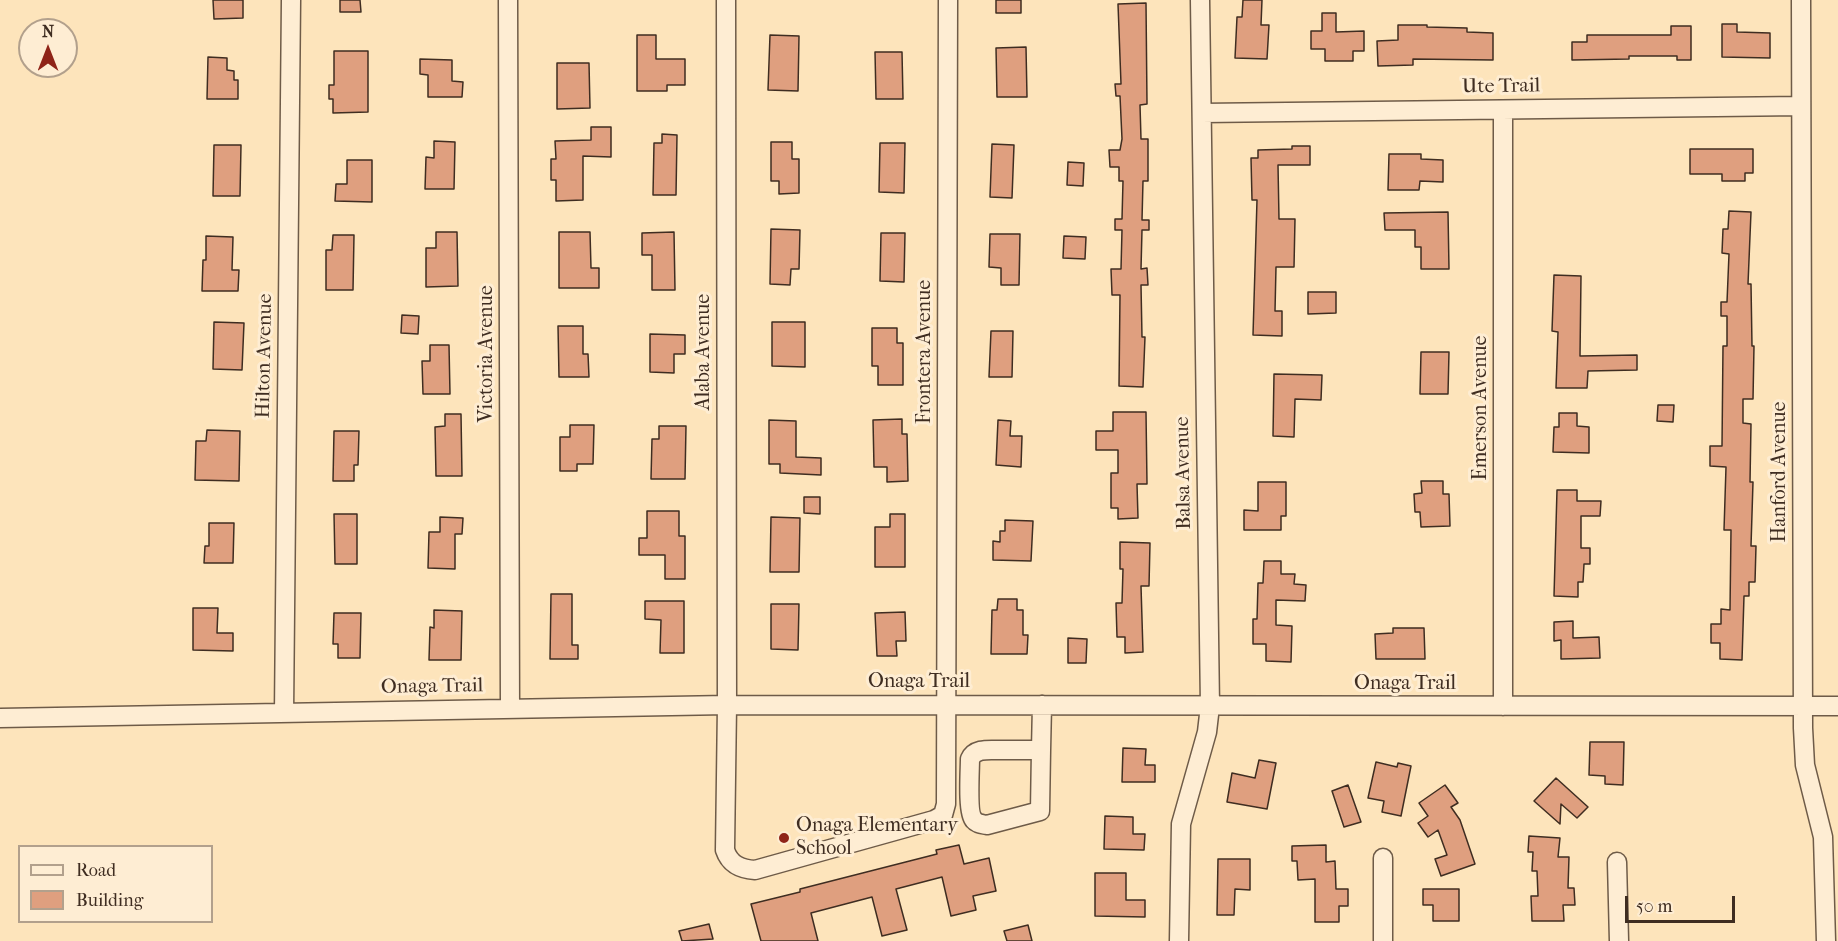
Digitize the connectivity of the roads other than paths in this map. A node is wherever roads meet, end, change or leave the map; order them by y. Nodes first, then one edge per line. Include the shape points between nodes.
1 (291, 0) edge
2 (508, 0) edge
3 (726, 0) edge
4 (948, 0) edge
5 (1200, 0) edge
6 (1801, 0) edge
7 (1801, 106) junction
8 (1503, 110) junction
9 (1202, 113) junction
10 (727, 705) junction
11 (947, 705) junction
12 (1042, 705) junction
13 (1210, 706) junction
14 (1503, 706) junction
15 (1804, 706) junction
16 (1838, 706) edge
17 (510, 708) junction
18 (284, 713) junction
19 (0, 718) edge
20 (1041, 750) junction
21 (1383, 858) dead end
22 (1617, 861) dead end
23 (1179, 941) edge
24 (1383, 941) edge
25 (1619, 941) edge
26 (1826, 941) edge

1 - 18 street, Hilton Avenue
2 - 17 street, Victoria Avenue
3 - 10 street, Alaba Avenue
4 - 11 street, Frontera Avenue
5 - 9 street, Balsa Avenue
6 - 7 street, Hanford Avenue
7 - 8 street, Ute Trail
7 - 15 street, Hanford Avenue
8 - 9 street, Ute Trail
8 - 14 street, Emerson Avenue
9 - 13 street, Balsa Avenue
10 - 11 street, Onaga Trail
10 - 11 street, Alaba Avenue via 725,850 736,865 755,870 934,820 943,814 948,792
10 - 17 street, Onaga Trail
11 - 12 street, Onaga Trail
12 - 13 street, Onaga Trail
12 - 20 street
13 - 14 street, Onaga Trail
13 - 23 street, Balsa Avenue via 1181,824
14 - 15 street, Onaga Trail
15 - 16 street, Onaga Trail
15 - 26 street, Hanford Avenue via 1805,765 1822,837
17 - 18 street, Onaga Trail
18 - 19 street, Onaga Trail
20 - 20 street via 1040,811 987,825 976,823 971,814 974,752
21 - 24 street
22 - 25 street

